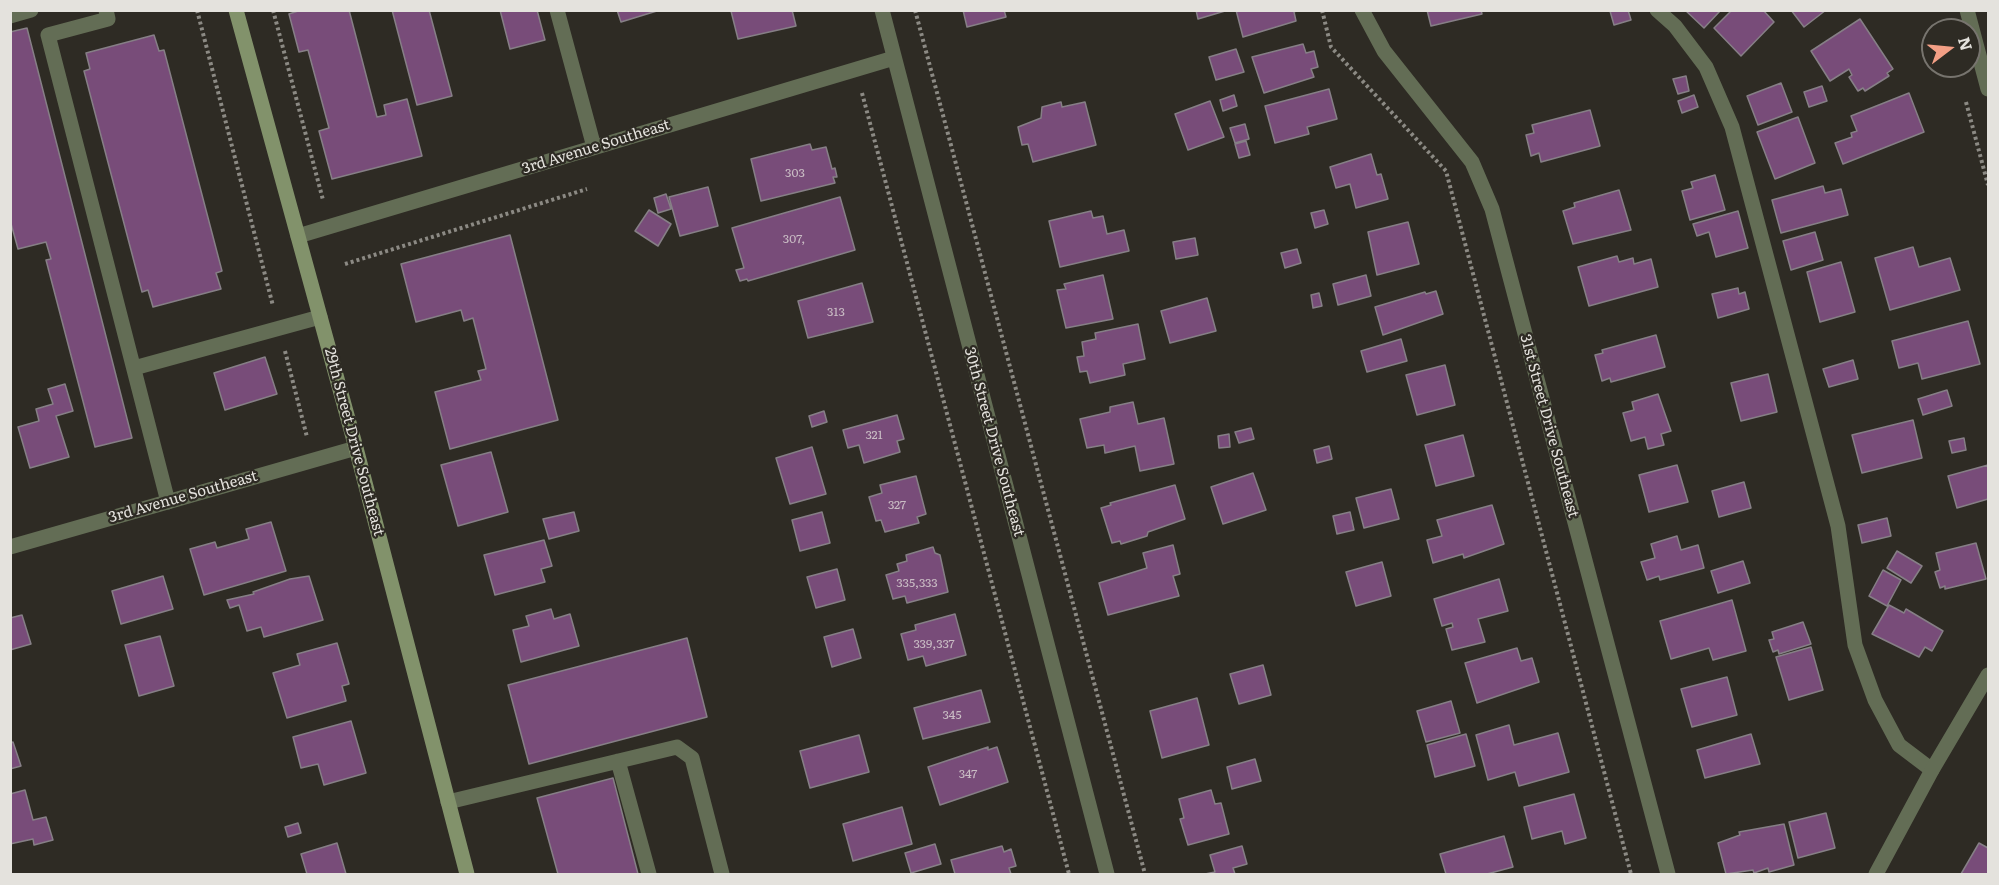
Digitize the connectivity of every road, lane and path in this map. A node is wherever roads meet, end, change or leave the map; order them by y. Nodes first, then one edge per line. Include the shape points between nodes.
1 (31, 10) edge
2 (106, 10) edge
3 (197, 10) edge
4 (236, 10) edge
5 (273, 10) edge
6 (557, 10) edge
7 (882, 10) edge
8 (915, 10) edge
9 (1322, 10) edge
10 (1362, 10) edge
11 (1657, 10) edge
12 (1966, 10) edge
13 (10, 16) edge
14 (894, 58) junction
15 (1989, 89) edge
16 (862, 92) dead end
17 (1965, 99) dead end
18 (594, 147) junction
19 (1989, 185) edge
20 (587, 189) dead end
21 (323, 200) dead end
22 (298, 236) junction
23 (345, 264) dead end
24 (320, 317) junction
25 (279, 328) junction
26 (134, 368) junction
27 (356, 448) junction
28 (314, 460) junction
29 (168, 502) junction
30 (10, 547) edge
31 (1989, 675) edge
32 (618, 761) junction
33 (1932, 770) junction
34 (448, 802) junction
35 (467, 874) edge
36 (649, 874) edge
37 (722, 874) edge
38 (1069, 874) edge
39 (1107, 874) edge
40 (1145, 874) edge
41 (1631, 874) edge
42 (1668, 874) edge
43 (1876, 874) edge

1 - 13 street
2 - 26 street via 108,19 48,35
3 - 25 path
4 - 22 main road, 29th Street Drive Southeast
5 - 21 path
6 - 18 street
7 - 14 street, 30th Street Drive Southeast
8 - 40 path
9 - 41 path via 1331,47 1446,171
10 - 42 street, 31st Street Drive Southeast via 1384,51 1472,162 1492,209
11 - 33 street via 1675,26 1706,67 1732,127 1838,526 1856,645 1875,700 1899,745
12 - 15 street
14 - 18 street, 3rd Avenue Southeast
14 - 39 street, 30th Street Drive Southeast
16 - 38 path
17 - 19 path
18 - 22 street, 3rd Avenue Southeast
20 - 23 path
22 - 24 main road, 29th Street Drive Southeast
24 - 25 street
24 - 27 main road, 29th Street Drive Southeast
25 - 26 street
25 - 28 path
26 - 29 street
27 - 28 street, 3rd Avenue Southeast
27 - 34 main road, 29th Street Drive Southeast
28 - 29 street, 3rd Avenue Southeast
29 - 30 street, 3rd Avenue Southeast
31 - 33 street
32 - 34 street
32 - 36 street
32 - 37 street via 677,747 692,758
33 - 43 street
34 - 35 main road, 29th Street Drive Southeast

